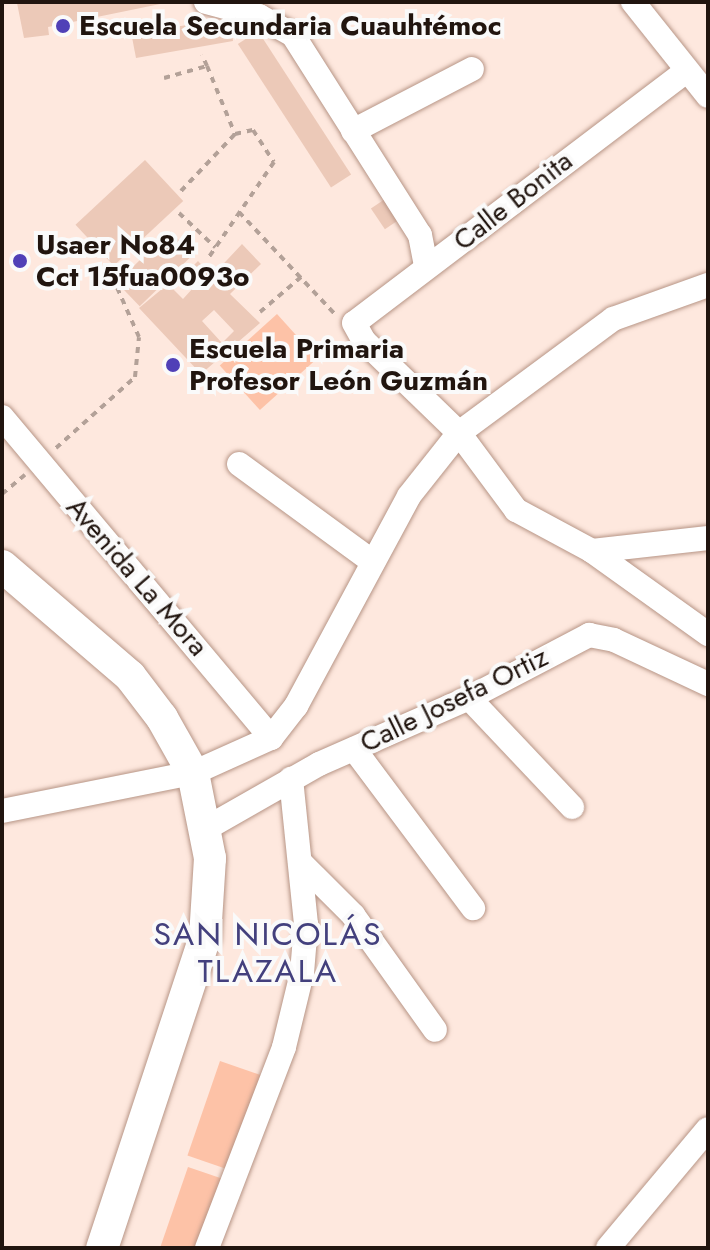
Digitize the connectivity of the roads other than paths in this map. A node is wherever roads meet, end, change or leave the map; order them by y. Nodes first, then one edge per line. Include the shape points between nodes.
1 (206, 2) edge
2 (633, 2) edge
3 (472, 69) dead end
4 (685, 72) junction
5 (708, 96) edge
6 (353, 131) junction
7 (426, 267) junction
8 (708, 285) edge
9 (2, 417) edge
10 (459, 433) junction
11 (239, 464) dead end
12 (708, 538) edge
13 (592, 551) junction
14 (373, 562) junction
15 (2, 566) edge
16 (708, 634) edge
17 (705, 677) edge
18 (469, 698) junction
19 (271, 738) junction
20 (354, 749) junction
21 (193, 773) junction
22 (291, 779) junction
23 (572, 807) dead end
24 (2, 811) edge
25 (205, 829) junction
26 (301, 863) junction
27 (473, 908) dead end
28 (435, 1030) dead end
29 (708, 1129) edge
30 (102, 1248) edge
31 (207, 1248) edge
32 (608, 1248) edge

1 - 6 street via 259,16 293,35
2 - 4 street
3 - 6 street
4 - 5 street
4 - 7 street, Calle Bonita
6 - 7 street via 420,235
7 - 10 street, Calle Bonita via 354,323 359,336
8 - 10 street via 613,319
9 - 19 street, Avenida La Mora via 37,464 165,605
10 - 13 street via 516,510
10 - 14 street via 409,496
11 - 14 street
12 - 13 street
13 - 16 street
14 - 19 street via 296,706
15 - 21 main road via 130,676
17 - 18 street, Calle Josefa Ortiz via 589,635
18 - 20 street, Calle Josefa Ortiz
18 - 23 street
19 - 21 street
20 - 22 street, Calle Josefa Ortiz
20 - 27 street
21 - 24 street
21 - 25 main road
22 - 25 street, Calle Josefa Ortiz
22 - 26 street
25 - 30 main road via 210,881 205,937
26 - 28 street via 353,915
26 - 31 street via 302,973 284,1047
29 - 32 street

